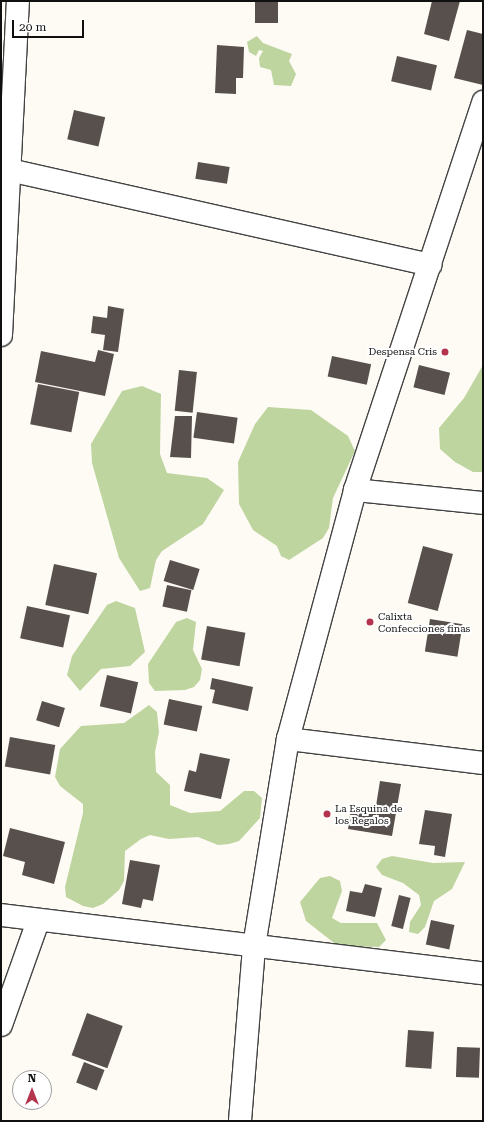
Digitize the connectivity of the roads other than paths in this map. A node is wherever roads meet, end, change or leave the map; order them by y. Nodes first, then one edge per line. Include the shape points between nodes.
1 (18, 1) edge
2 (483, 102) edge
3 (9, 170) junction
4 (430, 265) junction
5 (1, 335) edge
6 (355, 490) junction
7 (483, 503) edge
8 (288, 739) junction
9 (483, 763) edge
10 (1, 915) edge
11 (38, 921) junction
12 (254, 946) junction
13 (483, 973) edge
14 (1, 1025) edge
15 (240, 1121) edge

1 - 3 street
2 - 4 street
3 - 4 street
3 - 5 street
4 - 6 street
6 - 7 street
6 - 8 street
8 - 9 street
8 - 12 street
10 - 11 street
11 - 12 street
11 - 14 street
12 - 13 street
12 - 15 street

